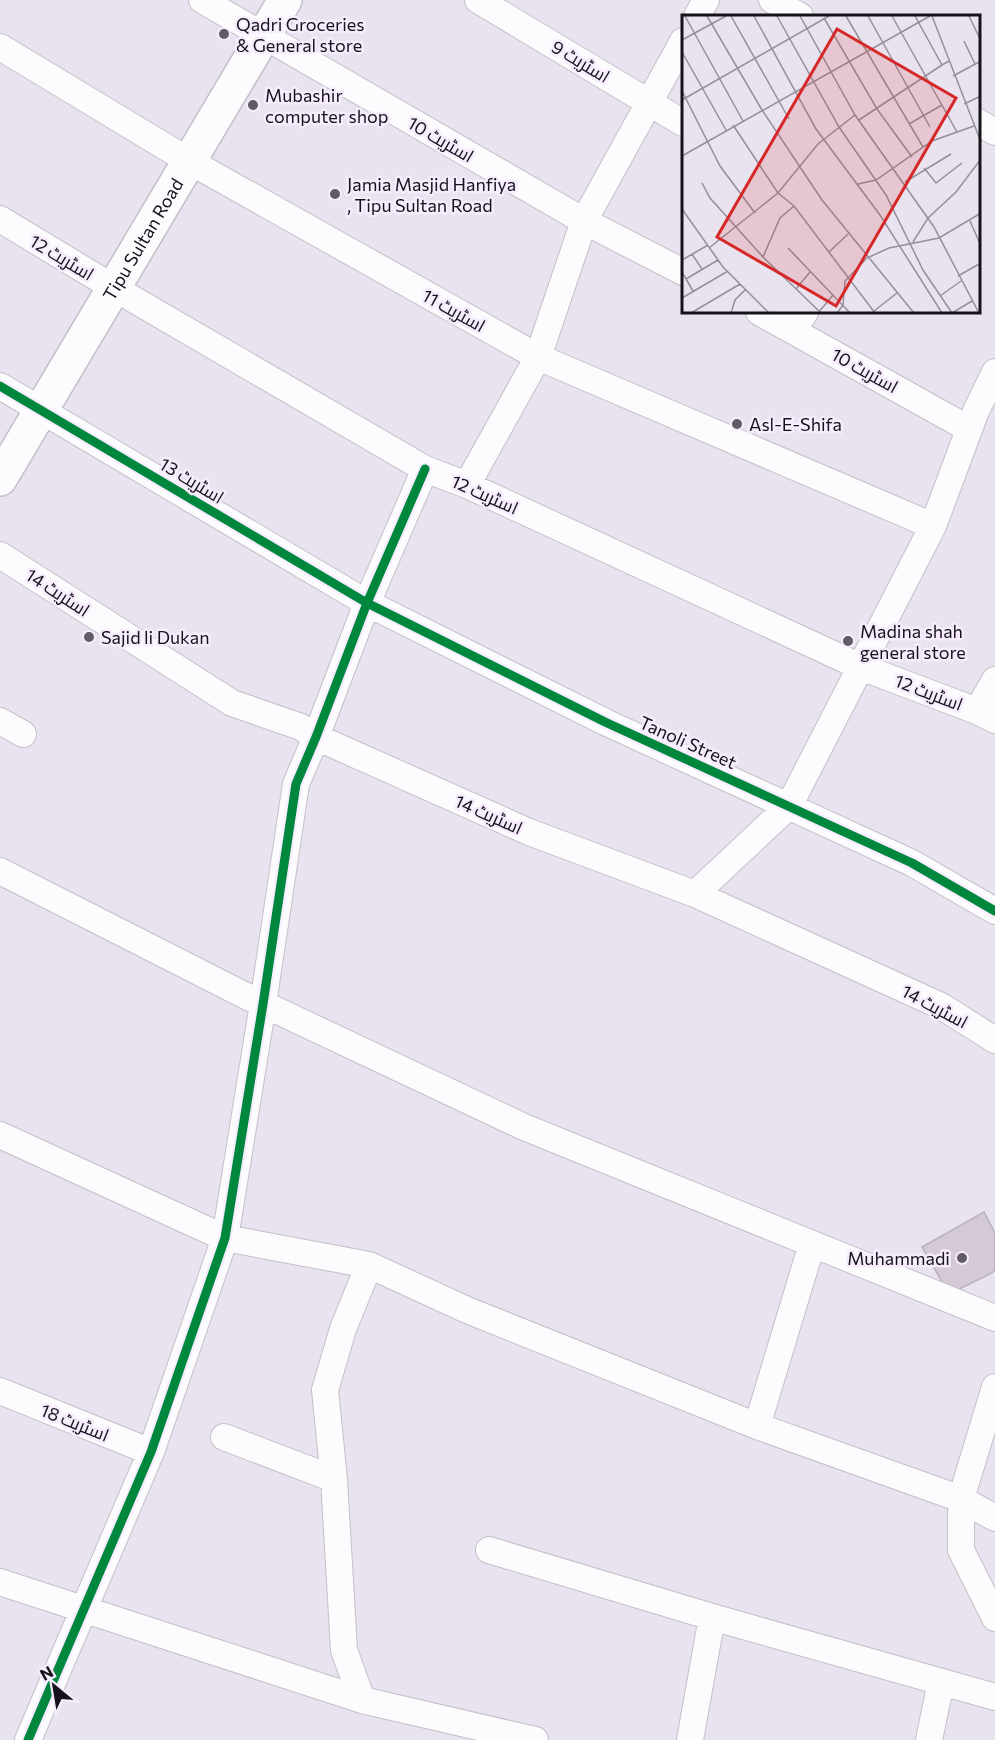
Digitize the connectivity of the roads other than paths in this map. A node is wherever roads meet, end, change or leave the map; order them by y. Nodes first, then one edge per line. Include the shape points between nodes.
1 (202, 0) edge
2 (285, 0) edge
3 (478, 0) edge
4 (706, 0) edge
5 (772, 0) edge
6 (698, 15) edge
7 (798, 15) edge
8 (263, 37) junction
9 (682, 43) edge
10 (0, 47) edge
11 (649, 102) junction
12 (682, 122) edge
13 (980, 123) edge
14 (995, 132) edge
15 (189, 161) junction
16 (0, 219) edge
17 (584, 221) junction
18 (682, 271) edge
19 (114, 288) junction
20 (768, 314) edge
21 (800, 321) edge
22 (538, 357) junction
23 (995, 372) edge
24 (0, 386) edge
25 (41, 410) junction
26 (969, 429) junction
27 (425, 469) junction
28 (0, 479) edge
29 (467, 485) junction
30 (933, 526) junction
31 (0, 555) edge
32 (367, 603) junction
33 (861, 667) junction
34 (995, 680) edge
35 (986, 716) edge
36 (0, 721) edge
37 (23, 734) dead end
38 (316, 737) junction
39 (789, 806) junction
40 (0, 871) edge
41 (695, 894) junction
42 (995, 911) edge
43 (263, 1004) junction
44 (995, 1040) edge
45 (0, 1135) edge
46 (225, 1238) junction
47 (812, 1244) junction
48 (369, 1265) junction
49 (995, 1318) edge
50 (995, 1387) edge
51 (0, 1391) edge
52 (757, 1426) junction
53 (224, 1437) dead end
54 (151, 1452) junction
55 (334, 1479) junction
56 (961, 1499) junction
57 (995, 1518) edge
58 (489, 1550) dead end
59 (0, 1582) edge
60 (83, 1610) junction
61 (712, 1617) junction
62 (995, 1618) edge
63 (941, 1682) junction
64 (995, 1697) edge
65 (362, 1700) junction
66 (28, 1740) edge
67 (535, 1740) edge
68 (690, 1740) edge
69 (929, 1740) edge

1 - 8 street, اسٹریٹ 10
2 - 8 street, Tipu Sultan Road
3 - 11 street, اسٹریٹ 9
4 - 6 street
5 - 7 street
8 - 15 street, Tipu Sultan Road
8 - 17 street, اسٹریٹ 10
9 - 11 street
10 - 15 street, اسٹریٹ 11
11 - 12 street, اسٹریٹ 9
11 - 17 street
13 - 14 street
15 - 19 street, Tipu Sultan Road
15 - 22 street, اسٹریٹ 11
16 - 19 street, اسٹریٹ 12
17 - 18 street, اسٹریٹ 10
17 - 22 street
19 - 25 street, Tipu Sultan Road
19 - 27 street, اسٹریٹ 12
20 - 21 street, اسٹریٹ 10
21 - 26 street, اسٹریٹ 10
22 - 29 street
22 - 30 street, اسٹریٹ 11
23 - 26 street
24 - 25 street, اسٹریٹ 13
25 - 28 street, Tipu Sultan Road
25 - 32 street, اسٹریٹ 13
26 - 30 street
27 - 29 street, اسٹریٹ 12
27 - 32 street
29 - 33 street, اسٹریٹ 12
30 - 33 street
31 - 38 street, اسٹریٹ 14 via 232,703 301,727
32 - 38 street
32 - 39 street, Tanoli Street via 605,722
33 - 35 street, اسٹریٹ 12
33 - 39 street
34 - 35 street
36 - 37 street
38 - 41 street, اسٹریٹ 14 via 529,832
38 - 43 street via 296,784
39 - 41 street
39 - 42 street, Tanoli Street via 912,863
40 - 43 street
41 - 44 street, اسٹریٹ 14 via 941,1006
43 - 46 street
43 - 47 street via 524,1127
45 - 46 street
46 - 48 street
46 - 54 street
47 - 49 street
47 - 52 street
48 - 52 street via 467,1310
48 - 55 street via 343,1329 325,1390
50 - 56 street
51 - 54 street, اسٹریٹ 18
52 - 56 street
53 - 55 street
54 - 60 street
55 - 65 street via 344,1650
56 - 57 street
56 - 62 street via 961,1550
58 - 61 street
59 - 60 street
60 - 65 street
60 - 66 street
61 - 63 street
61 - 68 street
63 - 64 street
63 - 69 street
65 - 67 street

